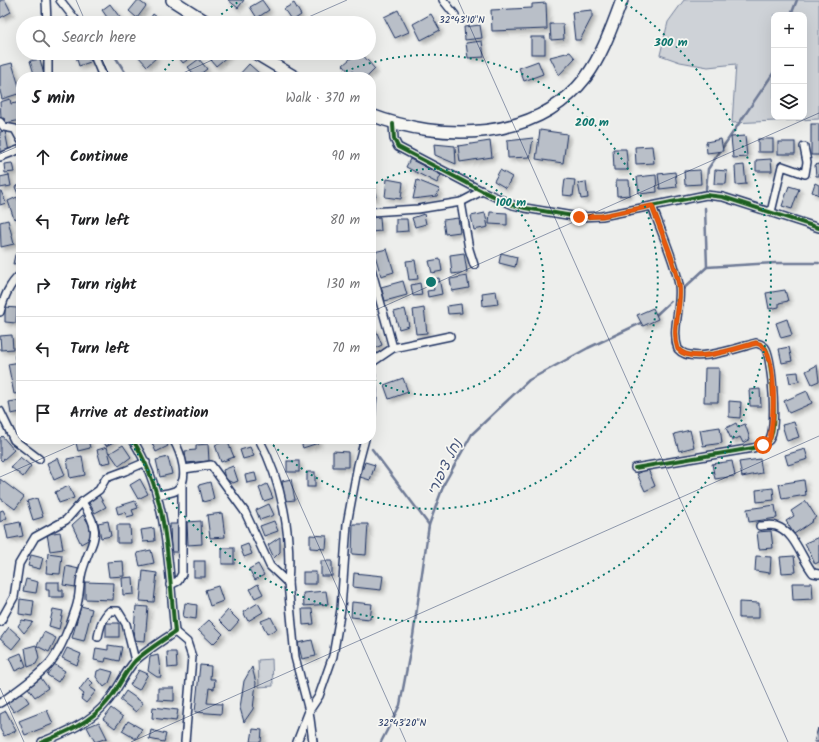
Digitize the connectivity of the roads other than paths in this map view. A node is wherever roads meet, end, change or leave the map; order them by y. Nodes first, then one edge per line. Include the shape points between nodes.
1 (46, 0) edge
2 (60, 0) edge
3 (172, 0) edge
4 (443, 0) edge
5 (622, 0) edge
6 (455, 15) dead end
7 (47, 16) edge
8 (73, 16) edge
9 (197, 16) edge
10 (48, 60) edge
11 (96, 60) edge
12 (267, 60) edge
13 (48, 72) edge
14 (101, 72) edge
15 (287, 72) edge
16 (376, 117) edge
17 (0, 122) edge
18 (393, 124) junction
19 (16, 131) edge
20 (804, 147) dead end
21 (16, 152) edge
22 (0, 157) edge
23 (482, 191) junction
24 (461, 202) junction
25 (652, 206) junction
26 (376, 212) edge
27 (771, 212) junction
28 (819, 228) edge
29 (474, 265) dead end
30 (16, 278) edge
31 (376, 286) edge
32 (0, 312) edge
33 (450, 336) dead end
34 (393, 348) junction
35 (376, 360) edge
36 (0, 412) edge
37 (16, 442) edge
38 (19, 444) edge
39 (135, 444) edge
40 (176, 444) edge
41 (261, 444) edge
42 (364, 444) edge
43 (39, 459) dead end
44 (146, 462) junction
45 (635, 468) dead end
46 (184, 469) junction
47 (182, 482) junction
48 (157, 495) junction
49 (82, 502) junction
50 (760, 526) dead end
51 (819, 574) edge
52 (288, 583) junction
53 (170, 585) junction
54 (0, 622) edge
55 (175, 632) junction
56 (98, 637) dead end
57 (135, 661) junction
58 (0, 703) edge
59 (309, 711) junction
60 (42, 742) edge
61 (185, 742) edge
62 (297, 742) edge
63 (313, 742) edge

1 - 7 street
2 - 8 street
3 - 9 main road
4 - 6 street
5 - 18 main road via 597,58 586,76 573,92 545,111 507,127 488,131 447,133
10 - 13 street
11 - 14 street
12 - 15 main road
16 - 18 main road
17 - 19 street via 4,127
18 - 23 street via 394,139 398,147
20 - 27 street via 807,162 805,174 782,166
21 - 22 street
23 - 24 street
23 - 25 street via 519,207 579,217 602,216
24 - 26 street via 418,209
24 - 29 street
25 - 27 street via 706,195 723,197
25 - 45 street via 679,283 676,335 678,349 685,355 701,356 761,344 765,348 772,374 774,393 770,438 763,445
27 - 28 street
30 - 32 street via 8,290
31 - 34 street
33 - 34 street
34 - 35 street
36 - 37 street
38 - 43 street
39 - 44 street
40 - 46 street
41 - 52 street via 276,477 290,560
42 - 59 street via 347,524 340,609 333,656 319,696
44 - 48 street
44 - 49 street via 106,478 99,490
46 - 47 street
46 - 52 street via 211,465 245,512 270,566
47 - 48 street via 176,490
47 - 53 street via 182,574 178,581
48 - 53 street via 163,519
49 - 54 street via 66,520 35,537 19,564 14,597
49 - 58 street via 92,517 96,532 82,572 77,607 72,620 51,662 27,684
50 - 51 street via 774,525 784,530 809,568 813,573
52 - 59 street via 295,657
53 - 55 street
55 - 57 street
55 - 61 street via 187,642 192,657
56 - 57 street via 100,624 105,615 110,611 118,611 126,624
57 - 60 street via 108,702 88,719
59 - 62 street
59 - 63 street

